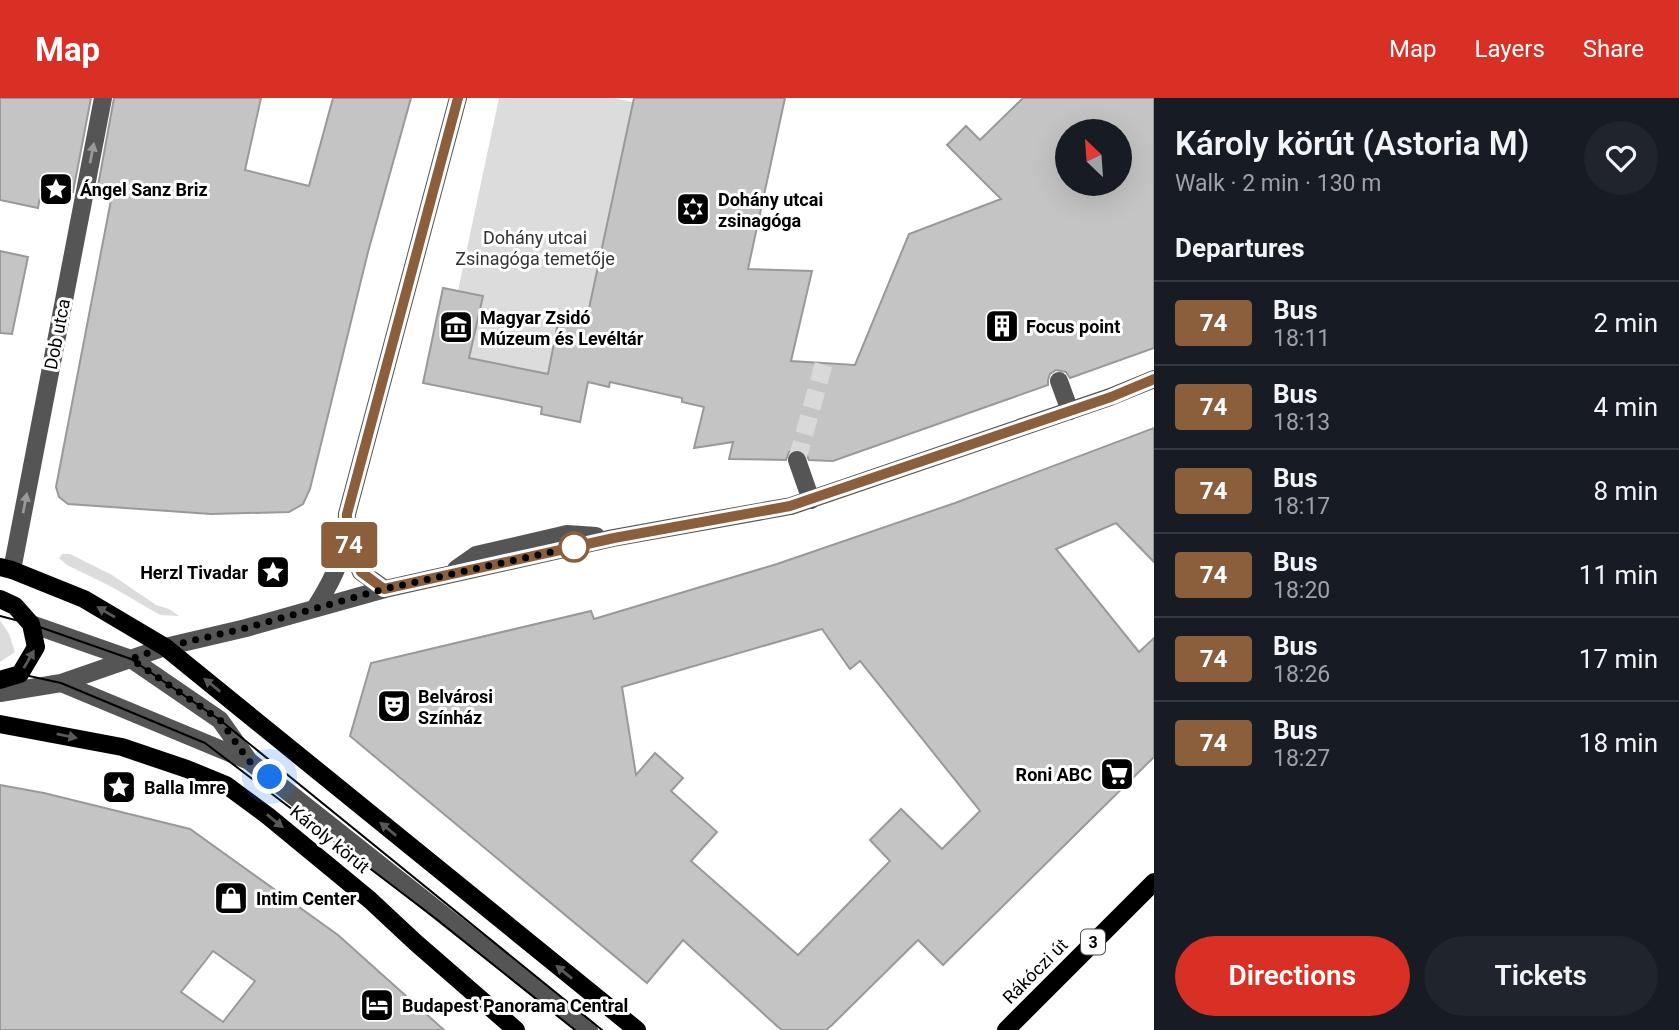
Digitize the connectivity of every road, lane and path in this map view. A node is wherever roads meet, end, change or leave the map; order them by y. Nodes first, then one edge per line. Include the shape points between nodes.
1 (103, 98) edge
2 (457, 98) edge
3 (1154, 379) edge
4 (1059, 382) dead end
5 (1070, 411) junction
6 (797, 460) tunnel mouth
7 (811, 500) junction
8 (346, 539) junction
9 (6, 568) edge
10 (384, 589) junction
11 (0, 599) edge
12 (315, 608) junction
13 (31, 624) junction
14 (165, 647) junction
15 (131, 659) junction
16 (0, 680) edge
17 (61, 683) junction
18 (0, 693) edge
19 (0, 724) edge
20 (249, 761) junction
21 (1154, 882) edge
22 (516, 1030) edge
23 (589, 1030) edge
24 (637, 1030) edge
25 (1006, 1030) edge

9 -> 1 street, Dob utca
2 - 8 street via 347,514
3 - 5 street
4 - 5 street
5 - 7 street
6 - 7 street
7 - 10 street via 614,538 567,534 476,555 449,574
8 - 10 street via 361,572
8 - 12 street via 332,581
14 -> 9 main road via 84,600
10 - 12 street
11 - 13 main road
12 - 14 street
13 - 15 street, Károly körút
16 -> 13 main road via 20,674 36,647
14 - 15 street
24 -> 14 main road
15 - 17 street
15 - 20 street, Károly körút via 220,720
17 - 18 street
17 - 20 street, Károly körút
19 -> 22 main road, Károly körút via 122,747 226,785 370,900
20 - 23 street, Károly körút
21 - 25 main road, Rákóczi út / 3

